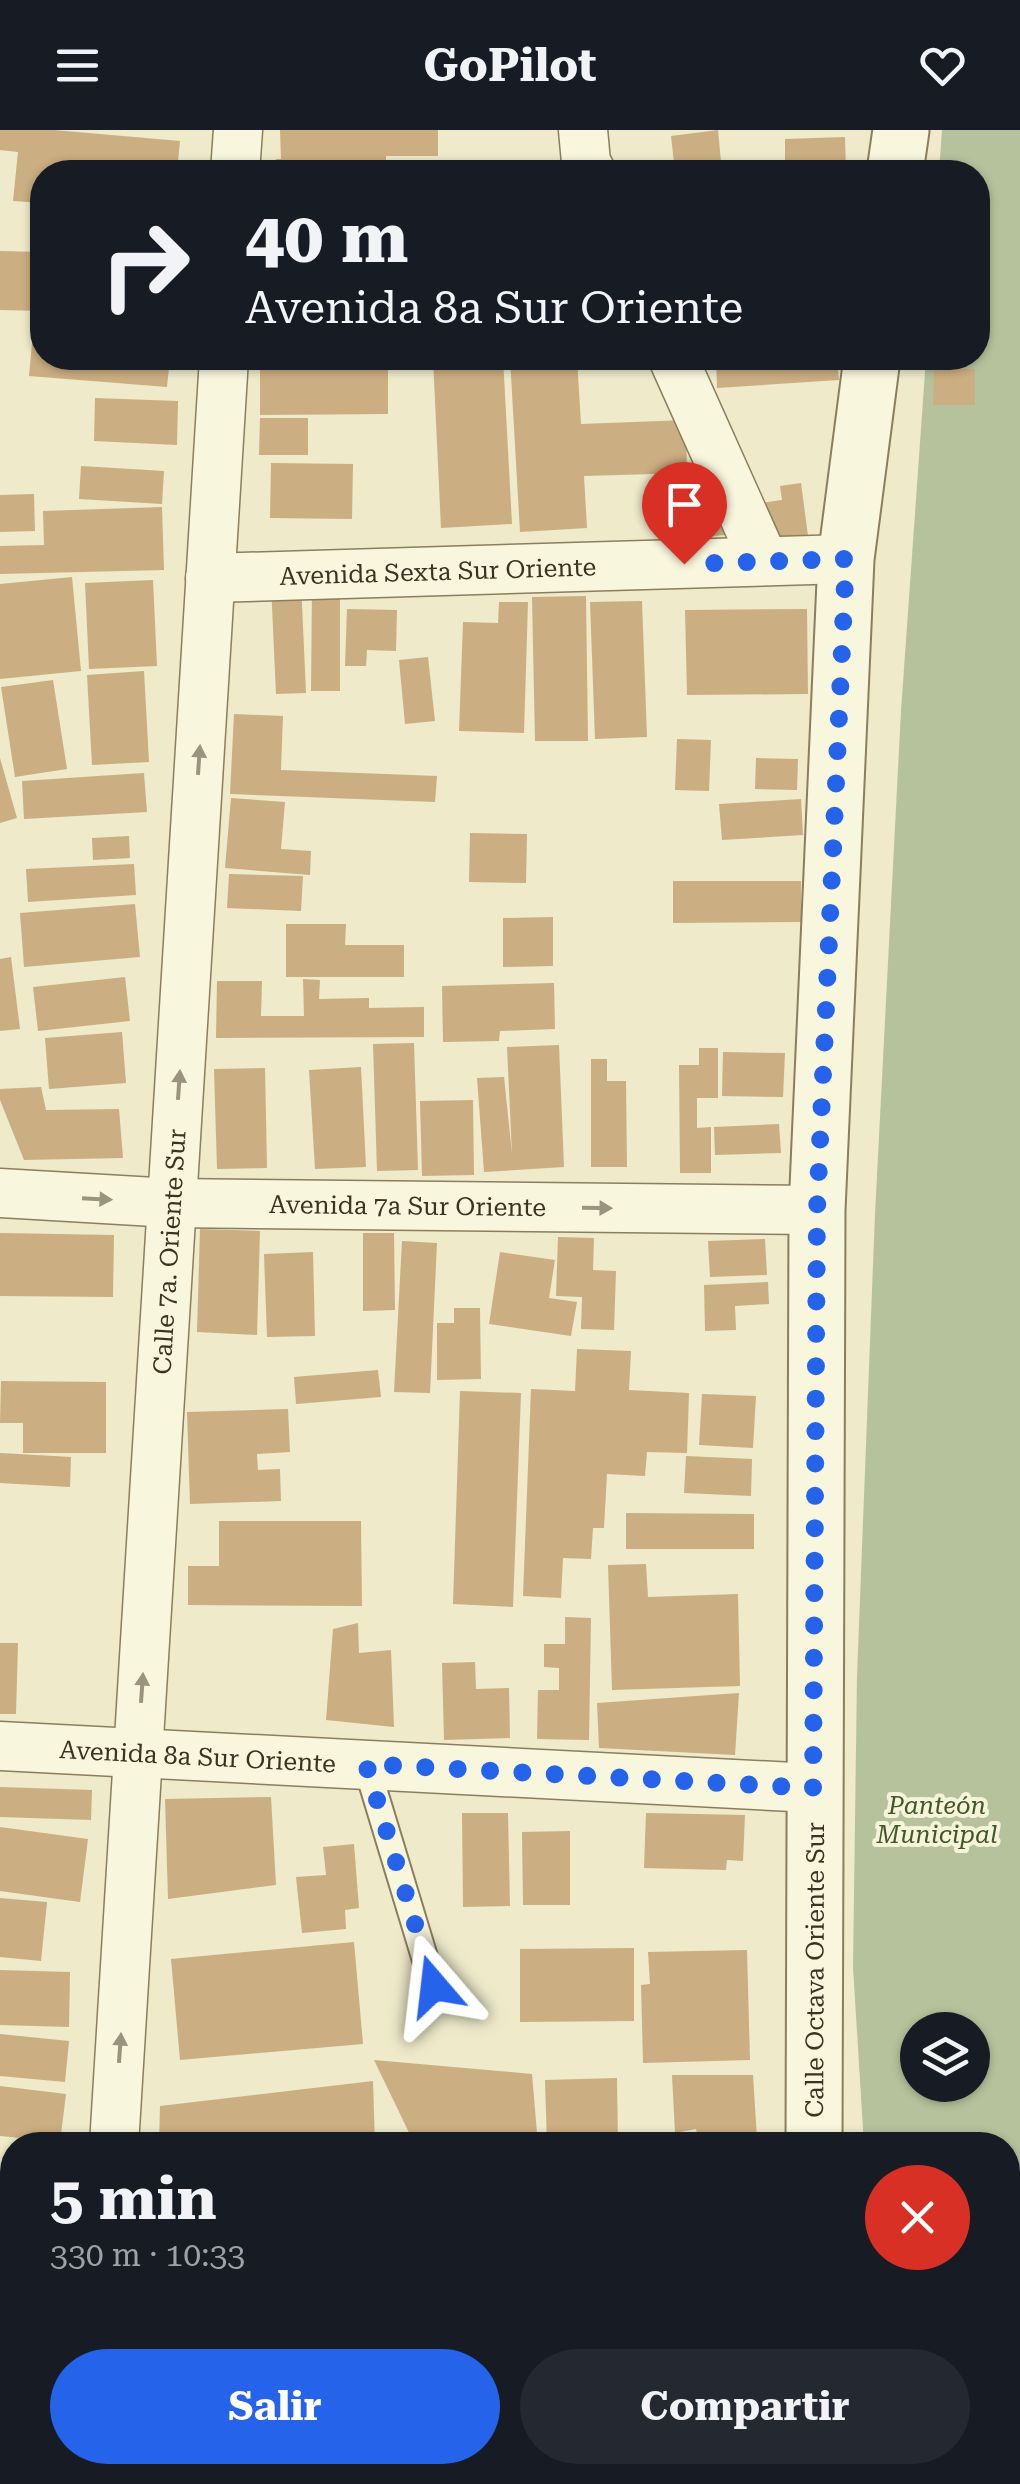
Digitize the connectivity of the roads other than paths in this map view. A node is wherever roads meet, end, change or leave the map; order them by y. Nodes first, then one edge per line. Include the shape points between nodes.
1 (238, 130) edge
2 (583, 130) edge
3 (901, 130) edge
4 (236, 160) edge
5 (586, 160) edge
6 (897, 160) edge
7 (223, 370) edge
8 (678, 370) edge
9 (870, 370) edge
10 (846, 559) junction
11 (764, 561) junction
12 (210, 578) junction
13 (0, 1193) edge
14 (172, 1203) junction
15 (817, 1210) junction
16 (0, 1746) edge
17 (138, 1752) junction
18 (366, 1764) junction
19 (813, 1788) junction
20 (434, 1986) dead end
21 (115, 2132) edge
22 (814, 2132) edge

1 - 4 street
2 - 5 street
3 - 6 street
7 - 12 street, Calle 7a. Oriente Sur
8 - 11 street
9 - 10 street, Calle Octava Oriente Sur
10 - 11 street, Avenida Sexta Sur Oriente
10 - 15 street, Calle Octava Oriente Sur
11 - 12 street, Avenida Sexta Sur Oriente
14 -> 12 street, Calle 7a. Oriente Sur
13 -> 14 street, Avenida 7a Sur Oriente
14 -> 15 street, Avenida 7a Sur Oriente
17 -> 14 street, Calle 7a. Oriente Sur
15 - 19 street, Calle Octava Oriente Sur
16 - 17 street, Avenida 8a Sur Oriente
17 - 18 street, Avenida 8a Sur Oriente
21 -> 17 street, Calle 7a. Oriente Sur
18 - 19 street, Avenida 8a Sur Oriente
18 - 20 lane
19 - 22 street, Calle Octava Oriente Sur

